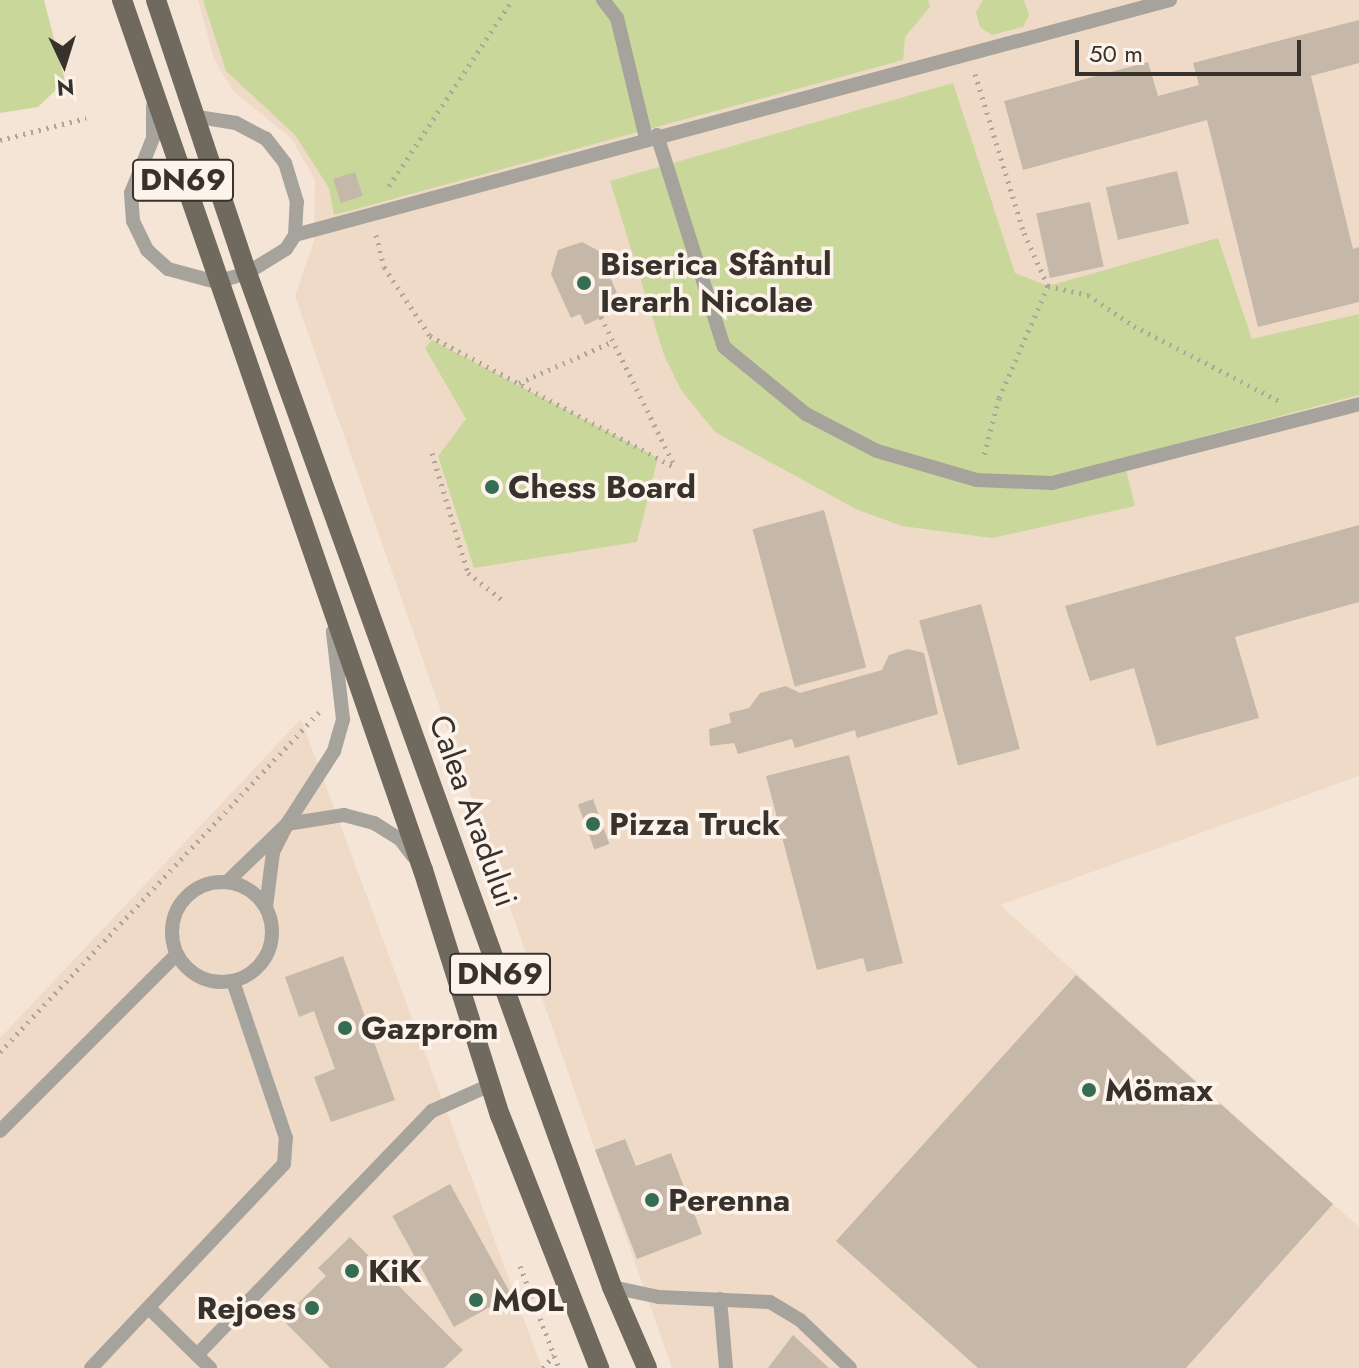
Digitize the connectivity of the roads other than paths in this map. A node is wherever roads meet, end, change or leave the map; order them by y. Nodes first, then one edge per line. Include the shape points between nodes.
1 (122, 0) edge
2 (156, 0) edge
3 (603, 0) edge
4 (621, 0) edge
5 (1170, 0) edge
6 (617, 18) junction
7 (149, 78) junction
8 (197, 117) junction
9 (652, 137) junction
10 (295, 235) junction
11 (247, 273) junction
12 (216, 282) junction
13 (1359, 404) edge
14 (327, 592) junction
15 (287, 824) junction
16 (423, 870) junction
17 (227, 882) junction
18 (266, 907) junction
19 (177, 954) junction
20 (233, 981) junction
21 (490, 1085) junction
22 (0, 1131) edge
23 (612, 1287) junction
24 (720, 1299) junction
25 (149, 1308) junction
26 (197, 1355) junction
27 (91, 1368) edge
28 (210, 1368) edge
29 (599, 1368) edge
30 (647, 1368) edge
31 (726, 1368) edge
32 (850, 1368) edge

1 - 7 main road, Calea Aradului / DN69
2 - 8 main road, Calea Aradului / DN69
3 - 6 lane
4 - 6 lane
5 - 9 lane
6 - 9 lane
7 - 12 main road, Calea Aradului / DN69
7 - 12 lane, Calea Aradului via 155,127 133,180 133,221 157,261 182,276
8 - 10 lane via 250,128 277,151 295,190
8 - 11 main road, Calea Aradului / DN69
9 - 10 lane
9 - 13 lane via 724,347 806,414 910,463 977,480 1077,480
10 - 11 lane, Calea Aradului via 272,261
11 - 12 lane, Calea Aradului
11 - 23 main road, Calea Aradului / DN69
12 - 14 main road, Calea Aradului / DN69
14 - 15 lane via 343,719 319,781
14 - 16 main road, Calea Aradului / DN69
15 - 16 lane via 344,815 374,823 400,839
15 - 17 lane
15 - 18 lane via 273,852
16 - 21 main road, Calea Aradului / DN69
17 - 18 lane via 256,894
17 - 19 lane via 193,890 180,903 173,919
18 - 20 lane via 271,945 252,972
19 - 20 lane via 200,977
19 - 22 lane
20 - 25 lane via 286,1138 284,1164
21 - 26 lane via 432,1111
21 - 29 main road, Calea Aradului / DN69
23 - 24 lane via 659,1297
23 - 30 main road, Calea Aradului / DN69
24 - 31 lane
24 - 32 lane via 770,1302 800,1320
25 - 26 lane
25 - 27 lane
26 - 28 lane

